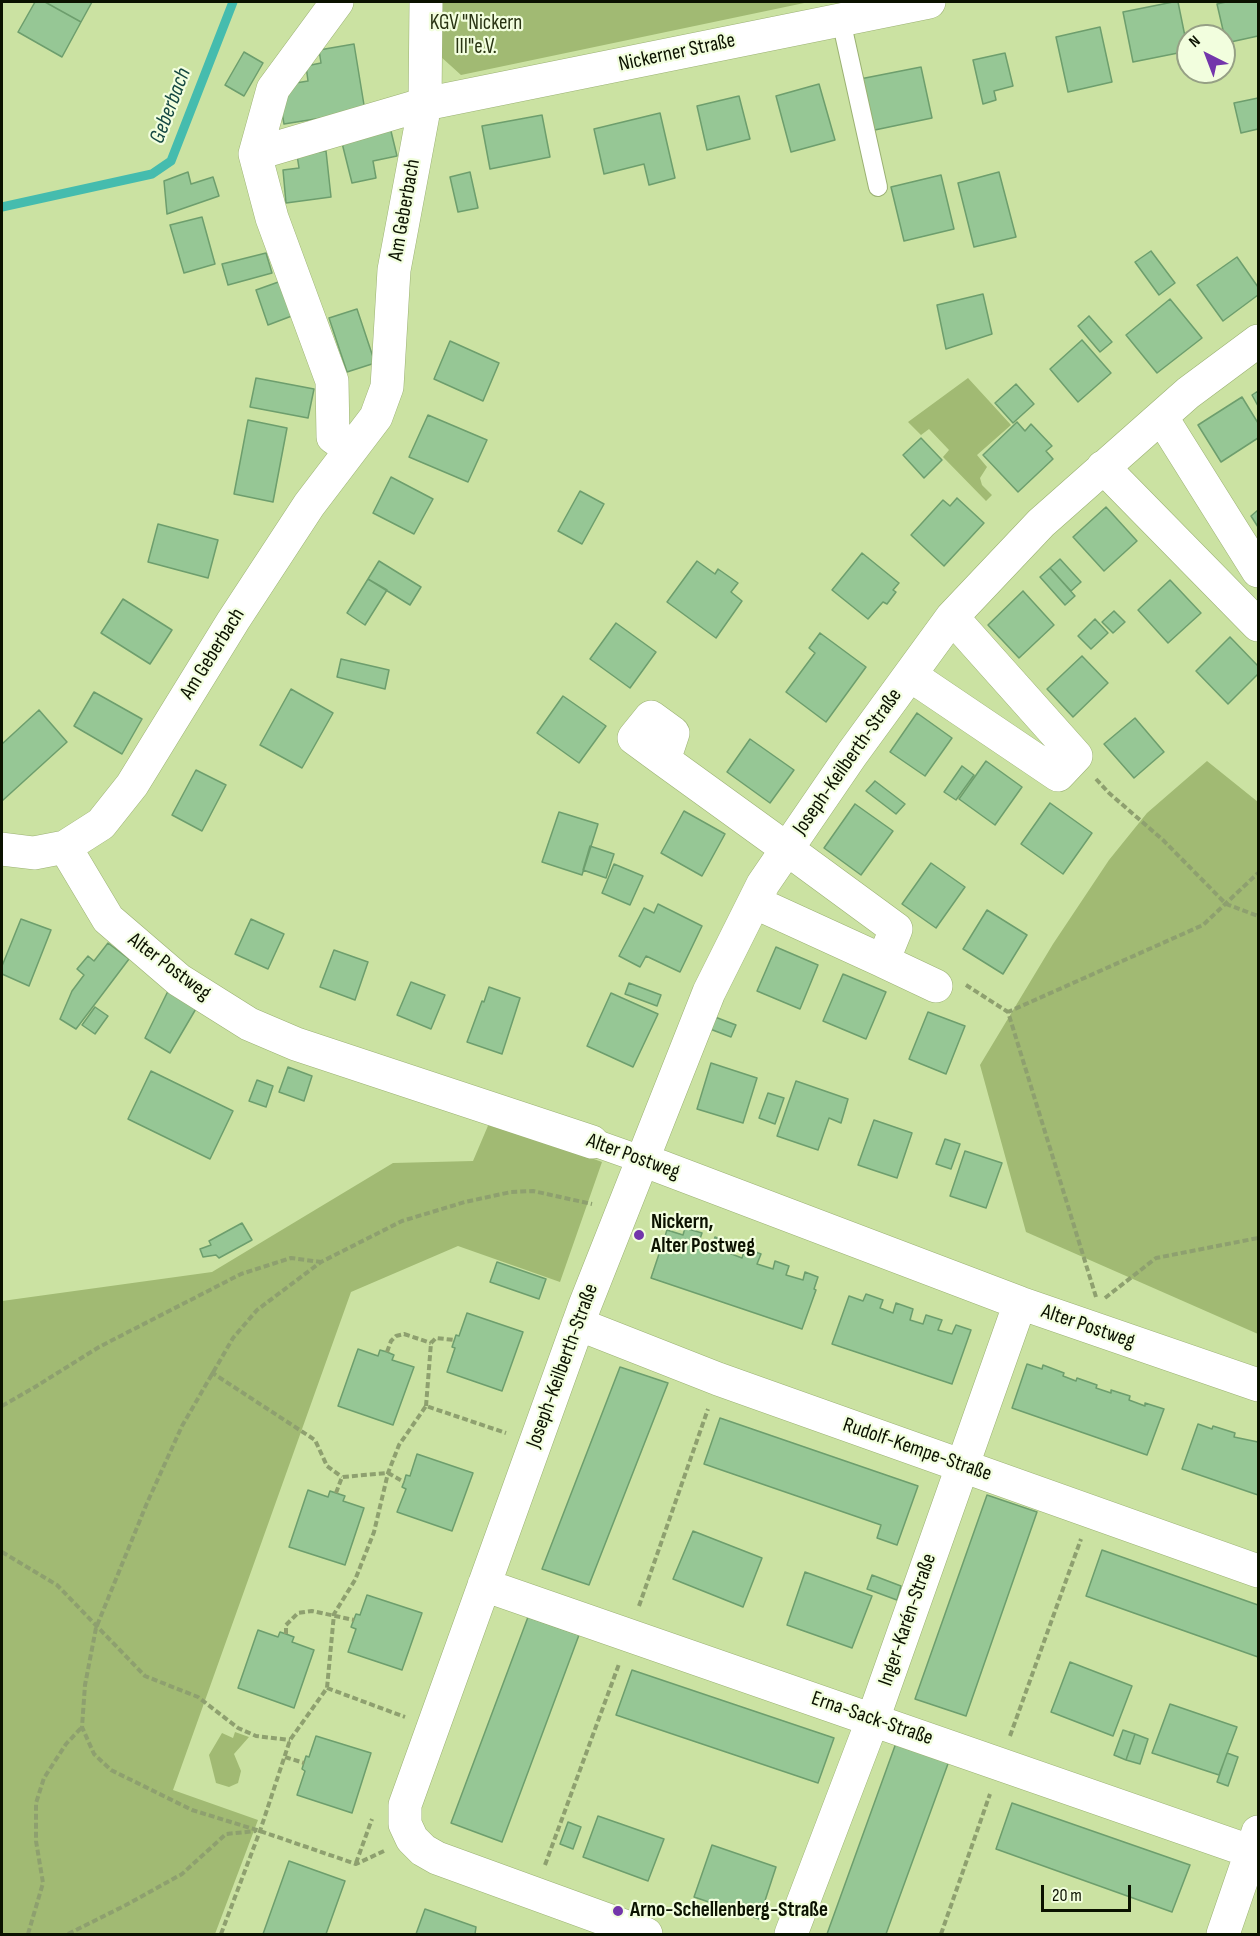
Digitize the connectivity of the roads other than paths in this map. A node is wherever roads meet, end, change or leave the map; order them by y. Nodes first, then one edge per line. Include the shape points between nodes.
1 (337, 2) edge
2 (426, 2) edge
3 (929, 2) edge
4 (841, 20) junction
5 (425, 104) junction
6 (255, 154) junction
7 (878, 187) dead end
8 (1258, 341) edge
9 (1162, 418) junction
10 (350, 449) junction
11 (1103, 467) junction
12 (1258, 571) edge
13 (952, 617) junction
14 (1258, 625) edge
15 (910, 675) junction
16 (664, 760) dead end
17 (65, 847) junction
18 (2, 849) edge
19 (787, 849) junction
20 (754, 902) junction
21 (883, 961) junction
22 (936, 986) dead end
23 (592, 1142) joint
24 (643, 1160) junction
25 (1020, 1303) junction
26 (578, 1324) junction
27 (1258, 1385) edge
28 (962, 1465) junction
29 (1258, 1571) edge
30 (484, 1585) junction
31 (873, 1719) junction
32 (1256, 1846) edge
33 (646, 1935) edge
34 (791, 1935) edge
35 (1223, 1935) edge

1 - 6 street via 273,89
2 - 5 street, Am Geberbach
3 - 4 street, Nickerner Straße
4 - 5 street, Nickerner Straße
4 - 7 lane
5 - 6 street
5 - 10 street, Am Geberbach via 394,270 387,387 376,417
6 - 10 street via 272,218 332,381 333,437
8 - 9 street, Joseph-Keilberth-Straße via 1188,393
9 - 11 street, Joseph-Keilberth-Straße
9 - 12 street
10 - 17 street, Am Geberbach via 309,505 132,785 102,824
11 - 13 street, Joseph-Keilberth-Straße via 1041,523
11 - 14 street
13 - 15 street, Joseph-Keilberth-Straße
13 - 15 street, Joseph-Keilberth-Straße via 1076,756 1058,775
15 - 19 street, Joseph-Keilberth-Straße
16 - 19 street, Joseph-Keilberth-Straße
17 - 18 street via 34,853
17 - 23 street, Alter Postweg via 108,919 179,980 249,1023 296,1044
19 - 20 street, Joseph-Keilberth-Straße
19 - 21 street, Joseph-Keilberth-Straße via 896,929
20 - 21 street
20 - 24 street, Joseph-Keilberth-Straße via 709,992
21 - 22 street
23 - 24 street, Alter Postweg
24 - 25 street, Alter Postweg
24 - 26 street, Joseph-Keilberth-Straße
25 - 27 street, Alter Postweg
25 - 28 street, Inger-Karén-Straße
26 - 28 street, Rudolf-Kempe-Straße via 718,1379
26 - 30 street, Joseph-Keilberth-Straße
28 - 29 street, Rudolf-Kempe-Straße
28 - 31 street, Inger-Karén-Straße
30 - 31 street, Erna-Sack-Straße
30 - 33 street, Joseph-Keilberth-Straße via 405,1805 405,1824 412,1839 437,1858
31 - 32 street, Erna-Sack-Straße
31 - 34 street, Inger-Karén-Straße
32 - 35 street

